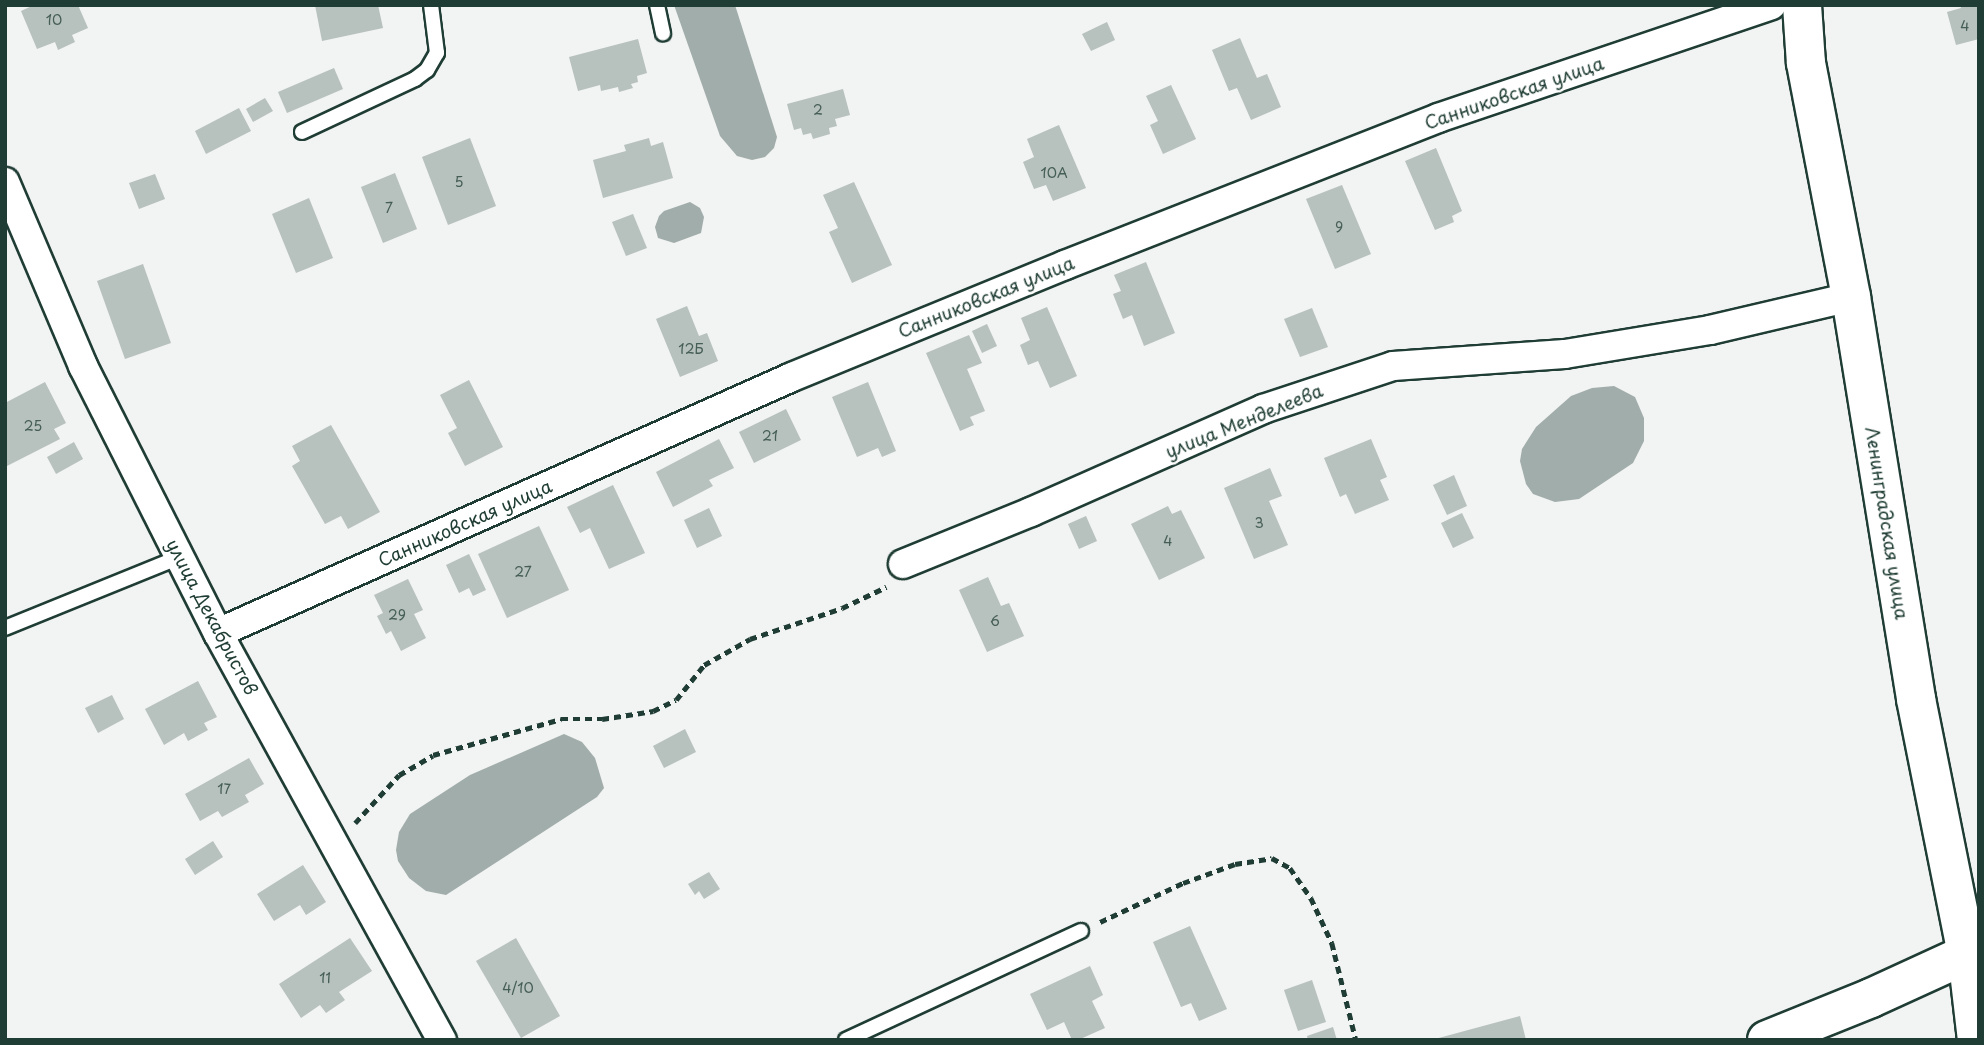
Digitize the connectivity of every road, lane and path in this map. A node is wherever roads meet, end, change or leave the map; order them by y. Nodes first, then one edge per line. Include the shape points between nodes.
1 (431, 5) edge
2 (657, 5) edge
3 (1771, 5) edge
4 (1802, 5) edge
5 (663, 33) dead end
6 (302, 132) dead end
7 (5, 182) edge
8 (1851, 297) junction
9 (180, 556) junction
10 (903, 564) joint
11 (5, 628) edge
12 (218, 633) junction
13 (332, 840) junction
14 (1081, 931) joint
15 (1967, 954) junction
16 (442, 1040) edge
17 (846, 1040) edge
18 (1356, 1040) edge
19 (1767, 1040) edge
20 (1977, 1040) edge

1 - 6 lane via 437,53 428,70
2 - 5 lane
3 - 12 street, Санниковская улица via 1438,118 1065,265 793,377
4 - 8 street, Ленинградская улица via 1806,63
7 - 9 street, улица Декабристов via 83,366
8 - 10 street, улица Менделеева via 1710,330 1565,354 1393,366 1263,409
8 - 15 street, Ленинградская улица via 1916,699
9 - 11 lane
9 - 12 street, улица Декабристов
10 - 13 path via 888,586 842,608 750,639 704,665 676,700 663,707 602,719 561,719 433,755 399,775 357,822
12 - 13 street, улица Декабристов
13 - 16 street, улица Декабристов
14 - 17 lane
14 - 18 path via 1183,883 1235,864 1272,858 1290,868 1311,898 1332,943
15 - 19 street
15 - 20 street, Ленинградская улица

